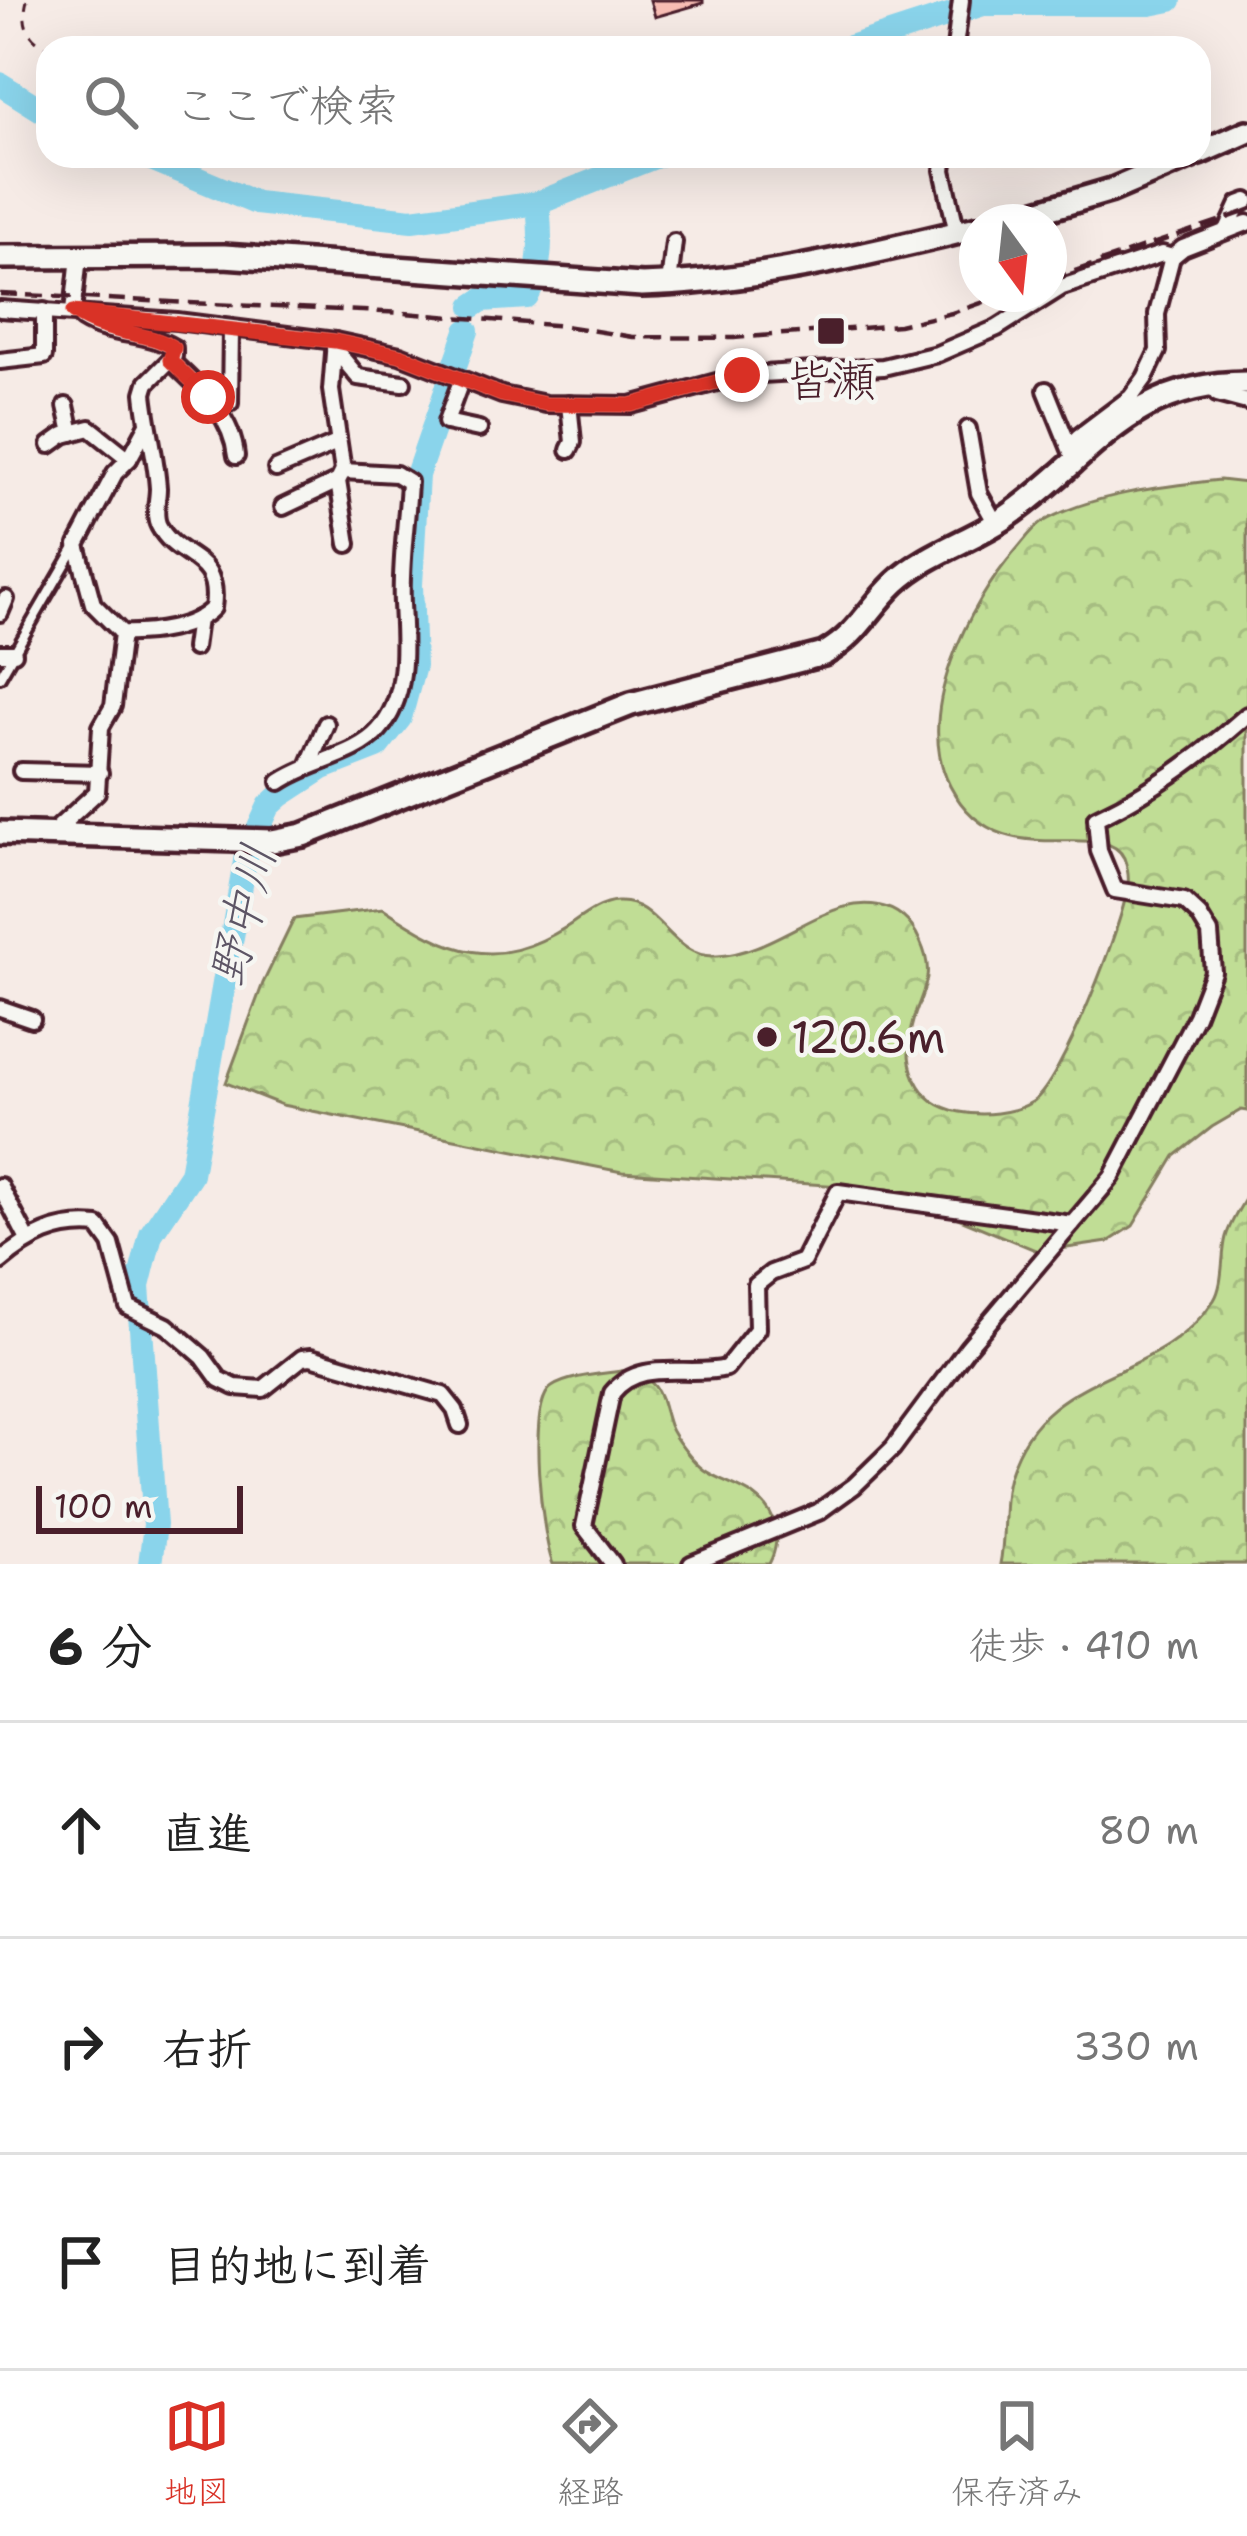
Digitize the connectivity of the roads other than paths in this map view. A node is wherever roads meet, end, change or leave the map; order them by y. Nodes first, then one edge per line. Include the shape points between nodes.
1 (961, 0) edge
2 (957, 36) edge
3 (1247, 132) edge
4 (1211, 148) edge
5 (944, 168) edge
6 (1163, 168) edge
7 (1247, 201) edge
8 (1064, 204) edge
9 (959, 209) edge
10 (1247, 223) edge
11 (1227, 230) junction
12 (959, 232) edge
13 (674, 242) dead end
14 (79, 256) junction
15 (1172, 256) junction
16 (0, 257) edge
17 (669, 284) junction
18 (0, 309) edge
19 (44, 311) junction
20 (73, 312) junction
21 (230, 330) junction
22 (334, 345) junction
23 (170, 360) junction
24 (0, 361) edge
25 (461, 381) junction
26 (1214, 382) junction
27 (403, 383) dead end
28 (1247, 383) edge
29 (1046, 390) dead end
30 (1247, 402) edge
31 (230, 403) dead end
32 (569, 404) junction
33 (66, 406) dead end
34 (147, 426) junction
35 (968, 429) dead end
36 (479, 430) dead end
37 (72, 433) junction
38 (337, 443) junction
39 (50, 445) dead end
40 (569, 450) dead end
41 (1079, 454) junction
42 (236, 456) dead end
43 (129, 459) junction
44 (276, 470) dead end
45 (341, 476) junction
46 (292, 508) dead end
47 (996, 524) junction
48 (348, 544) dead end
49 (77, 545) junction
50 (198, 619) junction
51 (122, 633) junction
52 (194, 648) dead end
53 (7, 652) edge
54 (0, 677) edge
55 (1247, 715) edge
56 (326, 724) dead end
57 (308, 766) junction
58 (21, 771) dead end
59 (100, 772) junction
60 (280, 782) dead end
61 (0, 832) edge
62 (50, 835) junction
63 (0, 1008) edge
64 (32, 1019) dead end
65 (0, 1186) edge
66 (1072, 1224) junction
67 (27, 1238) junction
68 (0, 1262) edge
69 (460, 1425) dead end
70 (613, 1564) edge
71 (691, 1564) edge

1 - 2 street
3 - 4 street
5 - 9 street
6 - 8 street
7 - 11 street
10 - 11 street
11 - 15 street
12 - 17 street via 761,275
13 - 17 street
14 - 16 street
14 - 17 street via 224,256
14 - 20 street
15 - 32 street via 1062,287 998,328 884,368 742,375 631,405
15 - 41 street via 1157,314 1158,351 1131,397 1078,436
18 - 19 street
19 - 20 street
19 - 24 street via 44,356
20 - 21 street
20 - 23 street via 117,334 166,342 174,348
21 - 22 street
21 - 31 street
22 - 25 street via 400,355
22 - 27 street via 358,377
22 - 38 street
23 - 34 street via 147,383
23 - 42 street via 224,419
25 - 32 street
25 - 36 street via 446,422
26 - 28 street
26 - 30 street via 1217,394
26 - 41 street via 1115,423
29 - 41 street
32 - 40 street
33 - 37 street
34 - 43 street
34 - 50 street via 156,520 214,582 213,608
35 - 47 street via 979,493
37 - 39 street
37 - 43 street via 89,428
38 - 44 street
38 - 45 street
41 - 47 street
43 - 49 street
45 - 46 street
45 - 48 street
45 - 57 street via 396,474 409,482 401,677 378,732
47 - 62 street via 897,581 851,638 824,654 631,704 337,825 272,841
49 - 51 street via 93,604
49 - 53 lane
50 - 51 street
50 - 52 street
51 - 59 street via 113,706 101,727
53 - 54 lane
55 - 66 street via 1207,751 1096,818 1115,890 1184,901 1210,933 1213,972 1112,1178
56 - 57 street
57 - 60 street
58 - 59 street via 49,778
59 - 62 street via 97,792
61 - 62 street
63 - 64 street
65 - 67 street
66 - 70 street via 838,1192 803,1261 757,1285 757,1329 726,1368 653,1370 612,1394 584,1526
66 - 71 street via 854,1486 818,1512
67 - 68 street
67 - 69 street via 98,1226 128,1307 166,1326 236,1387 263,1389 311,1357 443,1395

